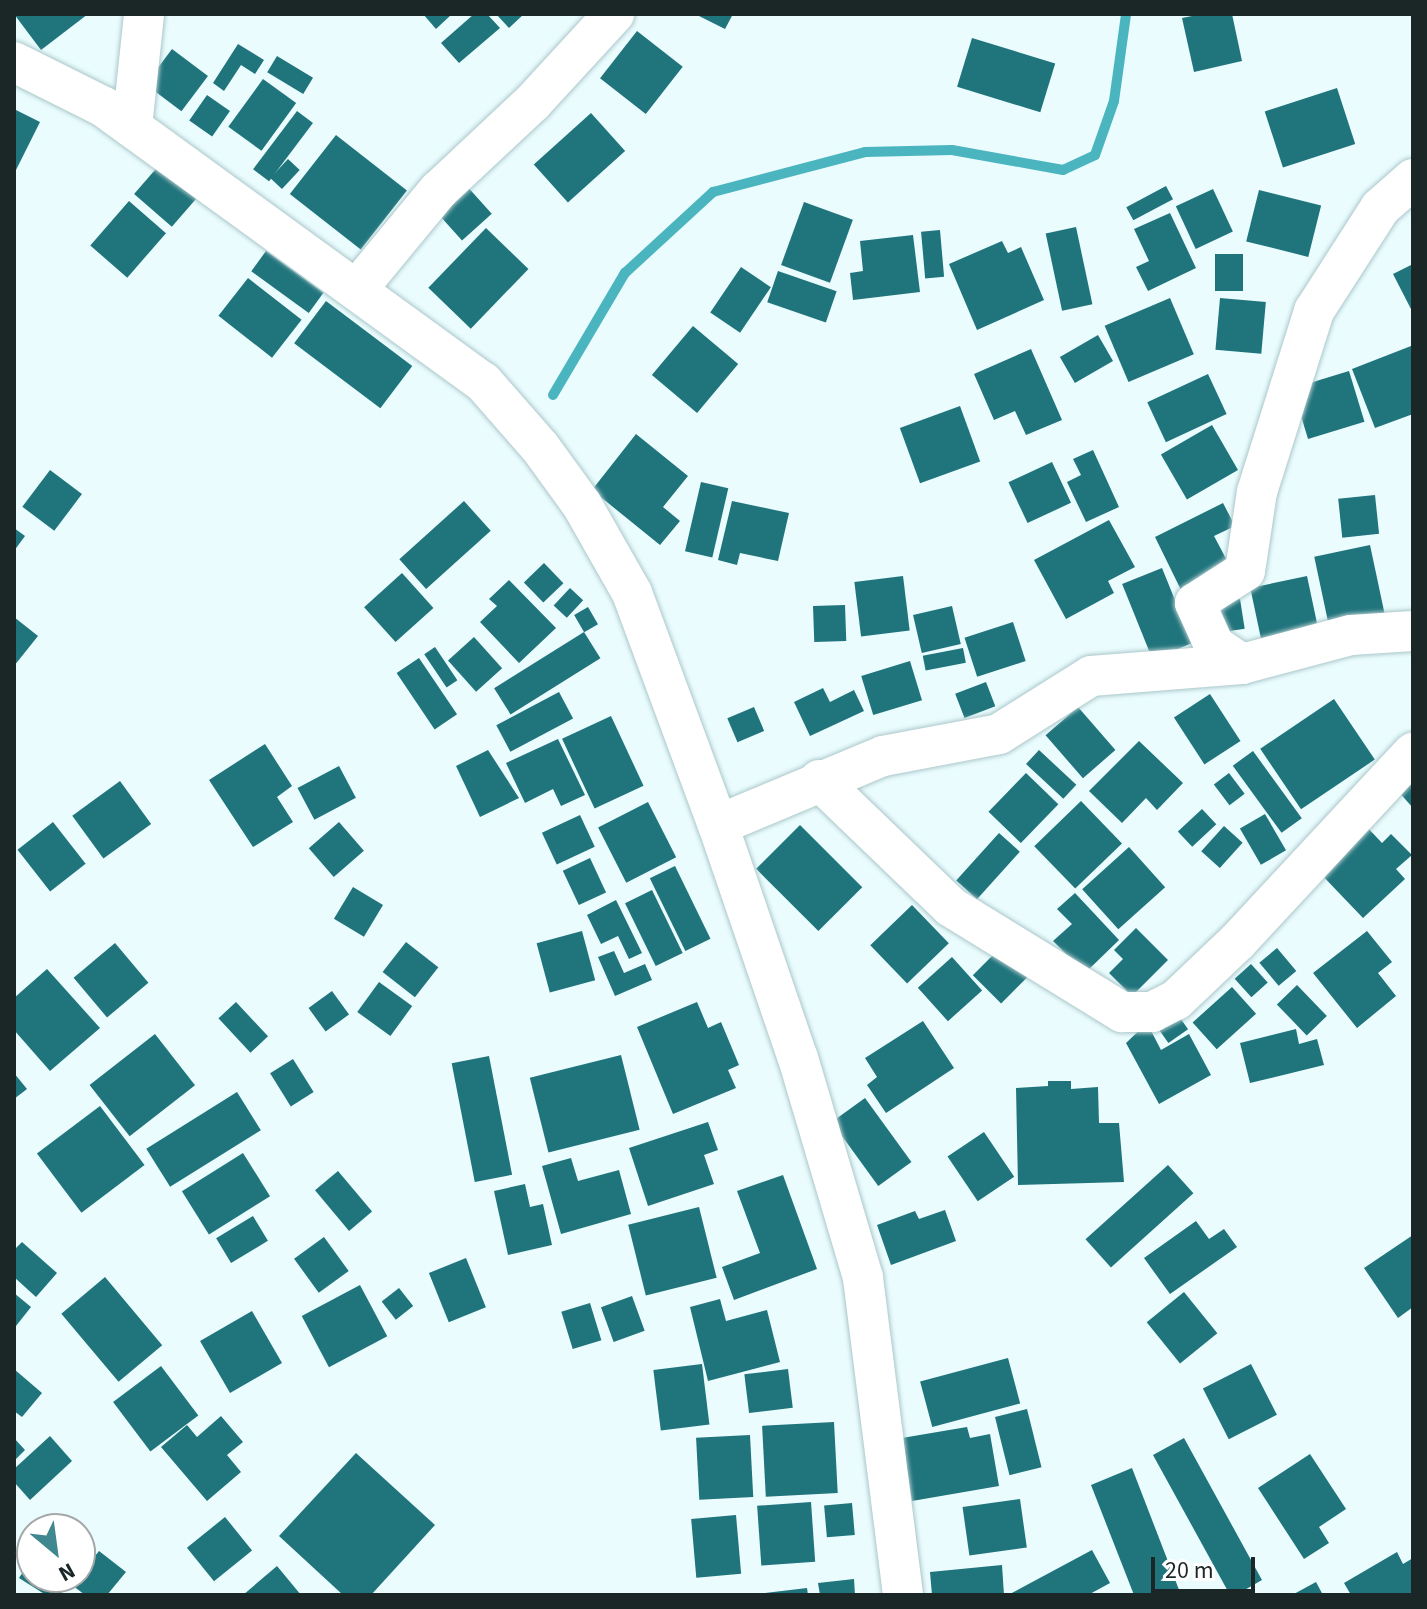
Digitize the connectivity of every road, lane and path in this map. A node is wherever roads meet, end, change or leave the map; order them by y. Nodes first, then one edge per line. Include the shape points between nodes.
1 (144, 14) edge
2 (614, 14) edge
3 (14, 62) edge
4 (132, 127) junction
5 (1413, 179) edge
6 (358, 288) junction
7 (1413, 631) edge
8 (1242, 664) junction
9 (1413, 753) edge
10 (819, 780) junction
11 (718, 825) junction
12 (903, 1595) edge

1 - 4 street
2 - 6 street via 543,92 438,191
3 - 4 street
4 - 6 street
5 - 8 street via 1380,208 1314,311 1257,492 1245,571 1195,603 1214,645
6 - 11 street via 483,382 582,505 632,593
7 - 8 street via 1351,635
8 - 10 street via 1091,676 999,734 883,756
9 - 10 street via 1238,941 1176,1000 1152,1012 1122,1012 951,907
10 - 11 street
11 - 12 street via 798,1058 863,1278

